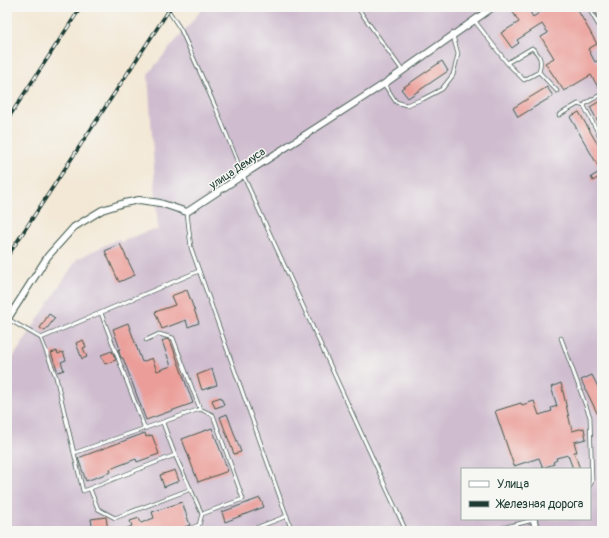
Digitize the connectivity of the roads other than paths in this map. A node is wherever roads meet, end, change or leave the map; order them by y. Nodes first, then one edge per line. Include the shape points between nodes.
1 (166, 7) edge
2 (356, 7) edge
3 (493, 7) edge
4 (588, 7) edge
5 (474, 20) junction
6 (602, 31) edge
7 (453, 36) junction
8 (507, 63) junction
9 (403, 72) junction
10 (539, 72) junction
11 (384, 84) junction
12 (557, 91) dead end
13 (602, 94) edge
14 (584, 106) junction
15 (559, 115) dead end
16 (602, 140) edge
17 (243, 175) junction
18 (187, 212) junction
19 (200, 271) junction
20 (100, 313) junction
21 (8, 319) edge
22 (41, 338) junction
23 (561, 338) dead end
24 (146, 340) dead end
25 (200, 409) junction
26 (163, 422) junction
27 (145, 429) junction
28 (74, 453) junction
29 (175, 455) junction
30 (591, 483) edge
31 (90, 489) junction
32 (191, 489) junction
33 (202, 514) junction
34 (287, 516) junction
35 (530, 520) edge
36 (534, 520) edge
37 (255, 530) edge
38 (183, 531) edge
39 (248, 531) edge
40 (292, 531) edge
41 (406, 531) edge
42 (491, 531) edge
43 (536, 531) edge

1 - 17 lane via 181,30
2 - 9 lane
3 - 5 street, улица Демуса
4 - 6 lane
5 - 7 street, улица Демуса
5 - 8 lane
7 - 9 street, улица Демуса
7 - 11 lane via 458,54 453,75 442,89 406,105 396,102
8 - 10 lane via 524,80
8 - 10 lane via 532,48 542,62
9 - 11 street, улица Демуса
10 - 12 lane
11 - 17 street, улица Демуса
13 - 14 lane
14 - 15 lane via 578,104
14 - 16 lane
17 - 18 street, улица Демуса
17 - 41 lane
18 - 19 lane via 191,248
18 - 21 street via 160,203 139,200 102,210 85,220 74,227 48,256
19 - 20 lane
19 - 34 lane
20 - 22 lane
20 - 27 lane
21 - 22 lane
22 - 28 lane via 56,377
23 - 30 lane via 590,418
24 - 25 lane via 158,334 173,338
25 - 26 lane
25 - 33 lane via 213,415 242,499
26 - 27 lane
26 - 29 lane
27 - 28 lane
28 - 31 lane via 83,491
29 - 31 lane
29 - 32 lane
31 - 32 lane via 98,509 115,518
32 - 33 lane
33 - 38 lane via 199,525
34 - 37 lane
34 - 40 lane
35 - 42 lane
36 - 43 street
37 - 39 lane

